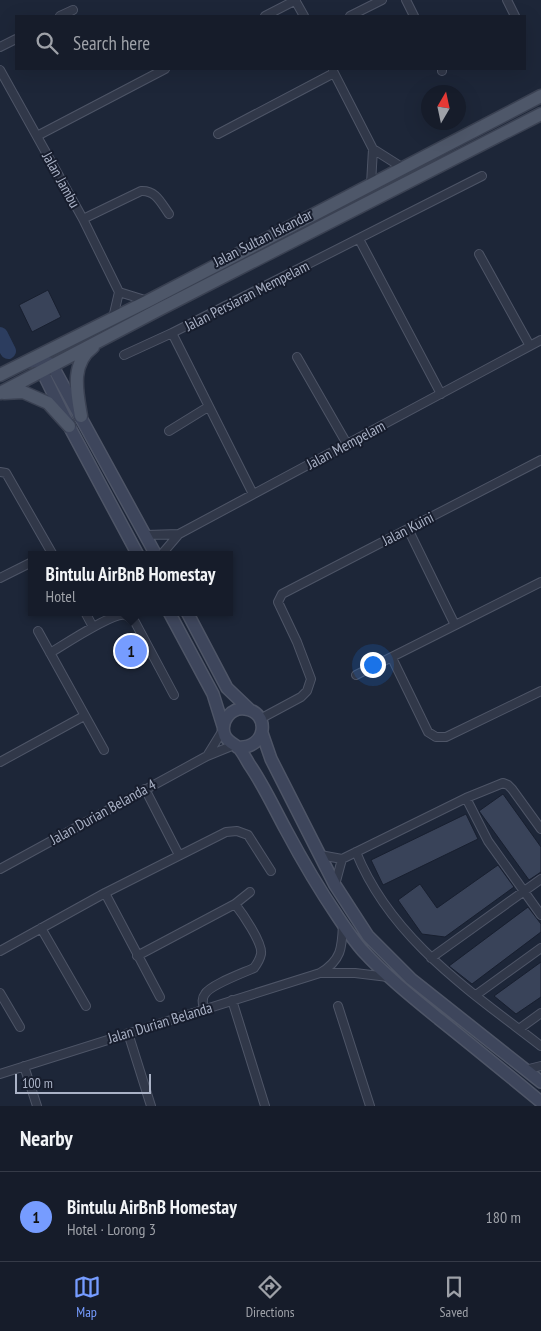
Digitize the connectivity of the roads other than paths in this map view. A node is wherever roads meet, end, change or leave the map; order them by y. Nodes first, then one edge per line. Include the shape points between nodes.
1 (296, 0) edge
2 (382, 0) edge
3 (406, 0) edge
4 (507, 0) edge
5 (73, 10) dead end
6 (62, 15) edge
7 (267, 15) edge
8 (304, 15) edge
9 (352, 15) edge
10 (414, 15) edge
11 (514, 15) edge
12 (15, 40) edge
13 (0, 47) edge
14 (0, 70) edge
15 (163, 70) edge
16 (333, 71) edge
17 (541, 96) edge
18 (541, 114) edge
19 (218, 134) dead end
20 (36, 136) junction
21 (373, 149) junction
22 (403, 168) junction
23 (482, 176) dead end
24 (371, 184) junction
25 (169, 214) dead end
26 (83, 219) junction
27 (359, 239) junction
28 (479, 254) dead end
29 (120, 292) junction
30 (148, 301) junction
31 (112, 318) junction
32 (172, 333) junction
33 (105, 338) junction
34 (541, 340) edge
35 (58, 346) junction
36 (530, 346) junction
37 (124, 356) dead end
38 (297, 357) dead end
39 (23, 363) junction
40 (46, 366) junction
41 (0, 375) edge
42 (0, 393) edge
43 (441, 394) junction
44 (208, 407) junction
45 (81, 416) junction
46 (68, 426) junction
47 (169, 430) dead end
48 (347, 444) junction
49 (541, 460) edge
50 (0, 472) edge
51 (253, 494) junction
52 (408, 529) junction
53 (179, 534) junction
54 (146, 535) junction
55 (48, 551) edge
56 (136, 551) edge
57 (154, 551) edge
58 (164, 551) edge
59 (28, 564) edge
60 (0, 578) edge
61 (541, 582) edge
62 (87, 616) edge
63 (117, 616) edge
64 (127, 616) edge
65 (171, 616) edge
66 (189, 616) edge
67 (455, 625) junction
68 (93, 627) junction
69 (38, 631) dead end
70 (50, 653) junction
71 (392, 658) junction
72 (356, 675) dead end
73 (541, 691) edge
74 (174, 695) dead end
75 (249, 709) junction
76 (84, 716) junction
77 (260, 719) junction
78 (223, 728) junction
79 (262, 734) junction
80 (236, 746) junction
81 (104, 750) dead end
82 (207, 756) junction
83 (0, 761) edge
84 (145, 790) junction
85 (466, 798) junction
86 (541, 828) edge
87 (356, 852) junction
88 (179, 855) junction
89 (320, 855) junction
90 (342, 859) junction
91 (0, 869) edge
92 (271, 871) dead end
93 (541, 880) edge
94 (335, 885) junction
95 (250, 892) dead end
96 (524, 892) junction
97 (105, 893) junction
98 (235, 904) junction
99 (541, 915) edge
100 (343, 924) junction
101 (42, 928) junction
102 (541, 948) edge
103 (0, 951) edge
104 (137, 956) junction
105 (431, 958) junction
106 (320, 973) junction
107 (388, 976) junction
108 (0, 992) edge
109 (476, 995) junction
110 (160, 997) dead end
111 (232, 1000) junction
112 (86, 1006) dead end
113 (338, 1006) dead end
114 (204, 1009) junction
115 (541, 1013) edge
116 (20, 1027) dead end
117 (519, 1029) junction
118 (128, 1033) junction
119 (541, 1046) edge
120 (24, 1066) junction
121 (541, 1066) edge
122 (525, 1070) junction
123 (0, 1074) edge
124 (541, 1082) edge
125 (541, 1102) edge
126 (37, 1106) edge
127 (150, 1106) edge
128 (265, 1106) edge
129 (370, 1106) edge

1 - 7 street
1 - 8 street
2 - 9 street
3 - 10 street
4 - 11 street
5 - 6 street
12 - 13 street
14 - 20 street, Jalan Jambu
15 - 20 street
16 - 19 street
16 - 21 street
17 - 22 main road
18 - 33 main road, Jalan Sultan Iskandar
20 - 26 street, Jalan Jambu
21 - 22 street
21 - 24 street
22 - 24 main road
23 - 27 street, Jalan Persiaran Mempelam
24 - 30 main road
25 - 26 street via 149,190
26 - 29 street, Jalan Jambu
27 - 32 street, Jalan Persiaran Mempelam
27 - 43 street
28 - 36 street
29 - 30 street
29 - 31 street
30 - 31 main road
31 - 35 main road
32 - 37 street
32 - 44 street, Jalan Persiaran Mempelam
33 - 40 main road, Jalan Sultan Iskandar
33 - 45 main road via 85,353 76,374
34 - 36 street, Jalan Mempelam
35 - 39 main road
35 - 40 street
36 - 43 street, Jalan Mempelam
38 - 48 street
39 - 40 street
39 - 41 main road
40 - 42 main road, Jalan Sultan Iskandar
40 - 45 street
40 - 46 street
42 - 46 main road via 23,392 48,403
43 - 48 street, Jalan Mempelam
44 - 47 street
44 - 51 street, Jalan Persiaran Mempelam
45 - 54 street
46 - 56 street
48 - 51 street, Jalan Mempelam
49 - 52 street, Jalan Kuini
50 - 55 street via 6,473
51 - 53 street, Jalan Mempelam
52 - 67 street
52 - 77 street, Jalan Kuini via 282,594 278,602 311,679 307,691 301,696
53 - 54 street, Jalan Mempelam
53 - 58 street
54 - 57 street
59 - 60 street
61 - 67 street
62 - 68 street
63 - 68 street
64 - 74 street via 135,622
65 - 78 street via 213,694
66 - 75 street via 227,688
67 - 71 street
68 - 70 street
69 - 70 street
70 - 76 street
71 - 72 street
71 - 73 street via 428,732 436,738 446,737
75 - 77 street
75 - 78 street via 232,712
76 - 81 street
76 - 83 street
77 - 79 street
78 - 80 street via 225,736
78 - 82 street
79 - 80 street via 249,746
79 - 89 street via 271,759
80 - 82 street, Jalan Durian Belanda 4
80 - 100 street via 251,767 314,882
82 - 84 street, Jalan Durian Belanda 4
84 - 88 street
84 - 91 street, Jalan Durian Belanda 4
85 - 86 street via 506,783
85 - 87 street
85 - 96 street via 488,842
87 - 90 street
87 - 105 street via 377,895
88 - 92 street via 226,832 237,831 252,838
88 - 97 street
89 - 90 street
89 - 94 street
90 - 94 street
93 - 96 street
94 - 122 street via 368,936 411,979
95 - 98 street
96 - 99 street
96 - 105 street
97 - 101 street
97 - 104 street
98 - 104 street
98 - 114 street via 262,952 254,968 204,994
100 - 106 street via 337,960
100 - 107 street via 361,949
101 - 103 street
101 - 112 street
102 - 109 street
104 - 110 street
105 - 109 street
106 - 107 street via 355,972
106 - 111 street, Jalan Durian Belanda
107 - 125 street
108 - 116 street
109 - 117 street
111 - 114 street, Jalan Durian Belanda
111 - 128 street
113 - 129 street
114 - 118 street, Jalan Durian Belanda
115 - 117 street
117 - 119 street
118 - 120 street, Jalan Durian Belanda
118 - 127 street
120 - 123 street, Jalan Durian Belanda
120 - 126 street
121 - 122 street
122 - 124 street

